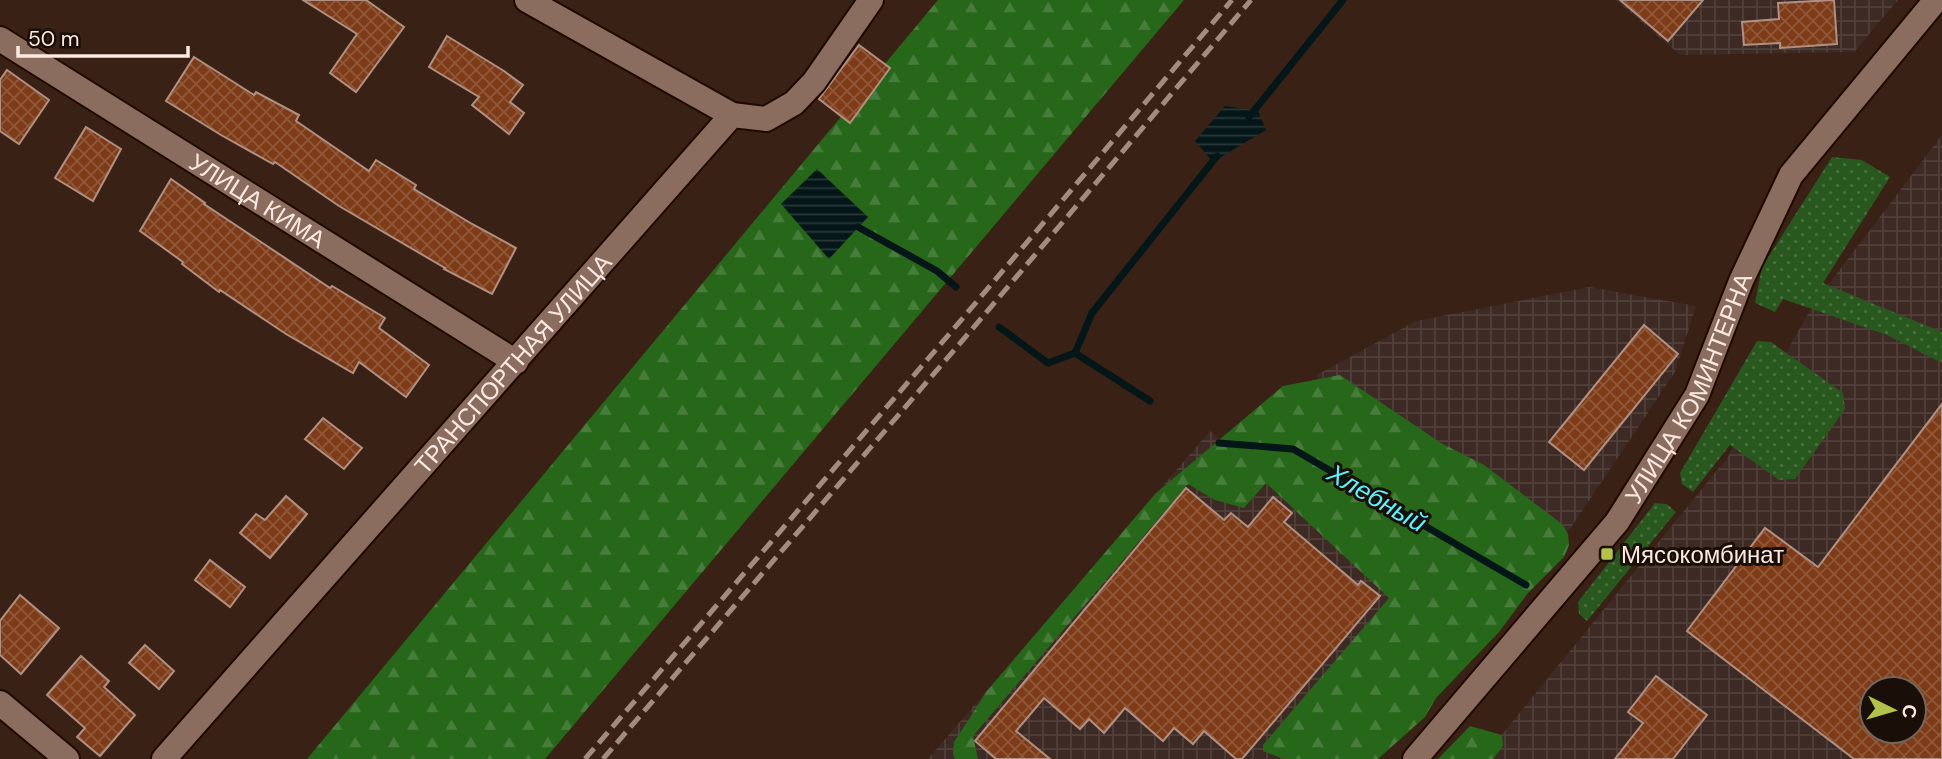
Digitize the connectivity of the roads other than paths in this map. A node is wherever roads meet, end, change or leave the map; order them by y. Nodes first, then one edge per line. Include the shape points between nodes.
1 (527, 0) edge
2 (871, 0) edge
3 (1936, 0) edge
4 (0, 39) edge
5 (732, 115) junction
6 (516, 362) junction
7 (0, 703) edge
8 (67, 759) edge
9 (164, 759) edge
10 (1415, 759) edge

1 - 5 street
2 - 5 street via 794,103 766,119
3 - 10 street, УЛИЦА КОМИНТЕРНА via 1791,175 1741,281 1697,395 1617,522
4 - 6 street, УЛИЦА КИМА
5 - 6 street, ТРАНСПОРТНАЯ УЛИЦА
6 - 9 street, ТРАНСПОРТНАЯ УЛИЦА
7 - 8 street

